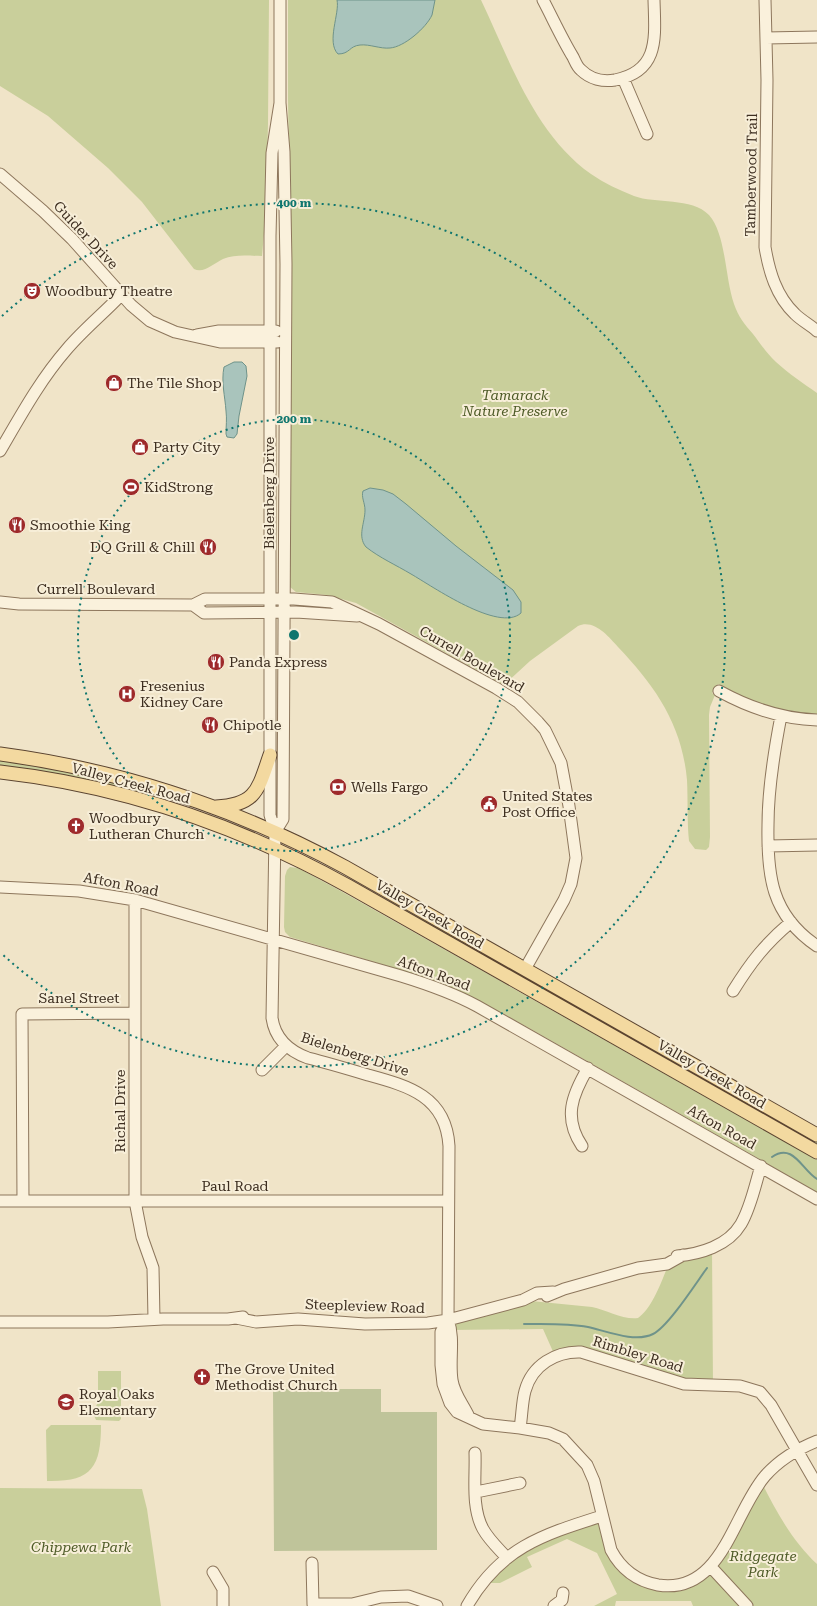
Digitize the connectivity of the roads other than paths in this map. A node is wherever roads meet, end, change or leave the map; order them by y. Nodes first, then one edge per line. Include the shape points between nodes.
1 (280, 0) edge
2 (543, 0) edge
3 (654, 0) edge
4 (765, 0) edge
5 (817, 37) edge
6 (766, 38) junction
7 (623, 78) junction
8 (280, 103) junction
9 (647, 134) dead end
10 (0, 174) edge
11 (121, 295) junction
12 (270, 331) junction
13 (285, 331) junction
14 (817, 331) edge
15 (193, 336) junction
16 (270, 342) junction
17 (285, 342) junction
18 (0, 451) edge
19 (269, 599) junction
20 (284, 599) junction
21 (0, 602) edge
22 (193, 604) junction
23 (269, 612) junction
24 (284, 612) junction
25 (362, 617) junction
26 (719, 691) dead end
27 (781, 716) junction
28 (817, 720) edge
29 (0, 754) edge
30 (270, 755) junction
31 (0, 772) edge
32 (213, 808) junction
33 (275, 832) junction
34 (817, 845) edge
35 (768, 846) junction
36 (274, 848) junction
37 (0, 887) edge
38 (135, 900) junction
39 (791, 922) junction
40 (272, 939) junction
41 (817, 946) edge
42 (525, 969) junction
43 (733, 991) dead end
44 (135, 1013) junction
45 (286, 1046) junction
46 (588, 1068) junction
47 (262, 1070) dead end
48 (817, 1135) edge
49 (582, 1146) dead end
50 (817, 1152) edge
51 (761, 1166) junction
52 (817, 1199) edge
53 (0, 1201) edge
54 (23, 1201) junction
55 (135, 1201) junction
56 (448, 1201) junction
57 (154, 1319) junction
58 (448, 1320) junction
59 (0, 1322) edge
60 (520, 1428) junction
61 (817, 1441) edge
62 (797, 1450) junction
63 (475, 1453) dead end
64 (520, 1483) dead end
65 (817, 1485) edge
66 (476, 1492) junction
67 (602, 1516) junction
68 (507, 1558) junction
69 (312, 1563) dead end
70 (711, 1567) junction
71 (213, 1572) dead end
72 (563, 1593) dead end
73 (223, 1606) edge
74 (437, 1606) edge
75 (467, 1606) edge
76 (554, 1606) edge
77 (747, 1606) edge

1 - 8 street, Bielenberg Drive
2 - 7 street via 580,70 593,78 608,81
3 - 7 street via 655,38 651,53 644,65 631,76
4 - 6 street, Tamberwood Trail
5 - 6 street
6 - 14 street, Tamberwood Trail via 765,247 768,268 774,285 794,314
7 - 9 street
8 - 12 street, Bielenberg Drive via 272,153
8 - 13 street, Bielenberg Drive via 284,176
10 - 11 street, Guider Drive via 72,238
11 - 15 street, Guider Drive via 156,324
11 - 18 street via 54,364
12 - 13 street, Guider Drive
12 - 15 street, Guider Drive via 219,331
12 - 16 street, Bielenberg Drive
13 - 17 street, Bielenberg Drive
15 - 16 street, Guider Drive via 220,342
16 - 17 street, Guider Drive
16 - 19 street, Bielenberg Drive
17 - 20 street, Bielenberg Drive
19 - 20 street, Currell Boulevard
19 - 22 street, Currell Boulevard via 204,599
19 - 23 street, Bielenberg Drive
20 - 24 street, Bielenberg Drive
20 - 25 street, Currell Boulevard via 332,602
21 - 22 street, Currell Boulevard
22 - 23 street, Currell Boulevard via 204,613
23 - 24 street, Currell Boulevard
23 - 30 street, Bielenberg Drive
24 - 25 street, Currell Boulevard
24 - 33 street, Bielenberg Drive via 283,819
25 - 42 street, Currell Boulevard via 518,702 545,730 556,752 565,779 575,842 574,872 564,900
26 - 27 street via 747,705
27 - 28 street
27 - 35 street via 769,788
29 - 32 main road, Valley Creek Road via 118,777
30 - 32 main road via 256,792 249,799 234,805
30 - 33 street, Bielenberg Drive via 270,815
31 - 36 main road, Valley Creek Road via 71,783 152,802
32 - 33 main road, Valley Creek Road
33 - 36 street, Bielenberg Drive
33 - 42 main road, Valley Creek Road via 345,867
34 - 35 street
35 - 39 street via 768,864 773,886 782,909
36 - 40 street, Bielenberg Drive
36 - 50 main road, Valley Creek Road via 334,878
37 - 38 street, Afton Road via 79,890
38 - 40 street, Afton Road
38 - 44 street, Richal Drive
39 - 41 street
39 - 43 street via 756,955
40 - 45 street, Bielenberg Drive via 273,1022 277,1035
40 - 46 street, Afton Road via 401,976 452,994
42 - 48 main road, Valley Creek Road
44 - 54 street, Sanel Street via 22,1014
44 - 55 street, Richal Drive
45 - 47 street
45 - 56 street, Bielenberg Drive via 308,1058 406,1086 427,1100 439,1113 447,1135
46 - 49 street via 576,1089 572,1107 573,1131
46 - 51 street, Afton Road
51 - 52 street, Afton Road
51 - 58 street, Steepleview Road via 740,1225 733,1234 715,1246 661,1259 650,1266 553,1292 538,1292 523,1300
53 - 54 street, Paul Road
54 - 55 street, Paul Road
55 - 56 street, Paul Road
55 - 57 street, Richal Drive via 142,1237 153,1268
56 - 58 street, Bielenberg Drive
57 - 58 street, Steepleview Road via 256,1316 276,1320 383,1324
57 - 59 street, Steepleview Road via 118,1322
58 - 60 street via 441,1332 443,1384 450,1403 457,1412 484,1424
60 - 62 street, Rimbley Road via 525,1390 536,1370 555,1356 581,1352 684,1384 740,1386 760,1392 771,1405
60 - 67 street via 550,1433 564,1439 574,1449 587,1465 594,1481
61 - 62 street
62 - 65 street, Rimbley Road
62 - 70 street via 772,1469 758,1485 718,1559
63 - 66 street
64 - 66 street
66 - 68 street via 477,1509 483,1529
67 - 68 street via 542,1537
67 - 70 street via 616,1559 630,1573 644,1581 662,1585 680,1584 701,1576
68 - 75 street via 485,1580
69 - 74 street via 313,1604 352,1604 381,1597 408,1596
70 - 77 street
71 - 73 street via 223,1589
72 - 76 street via 562,1600

